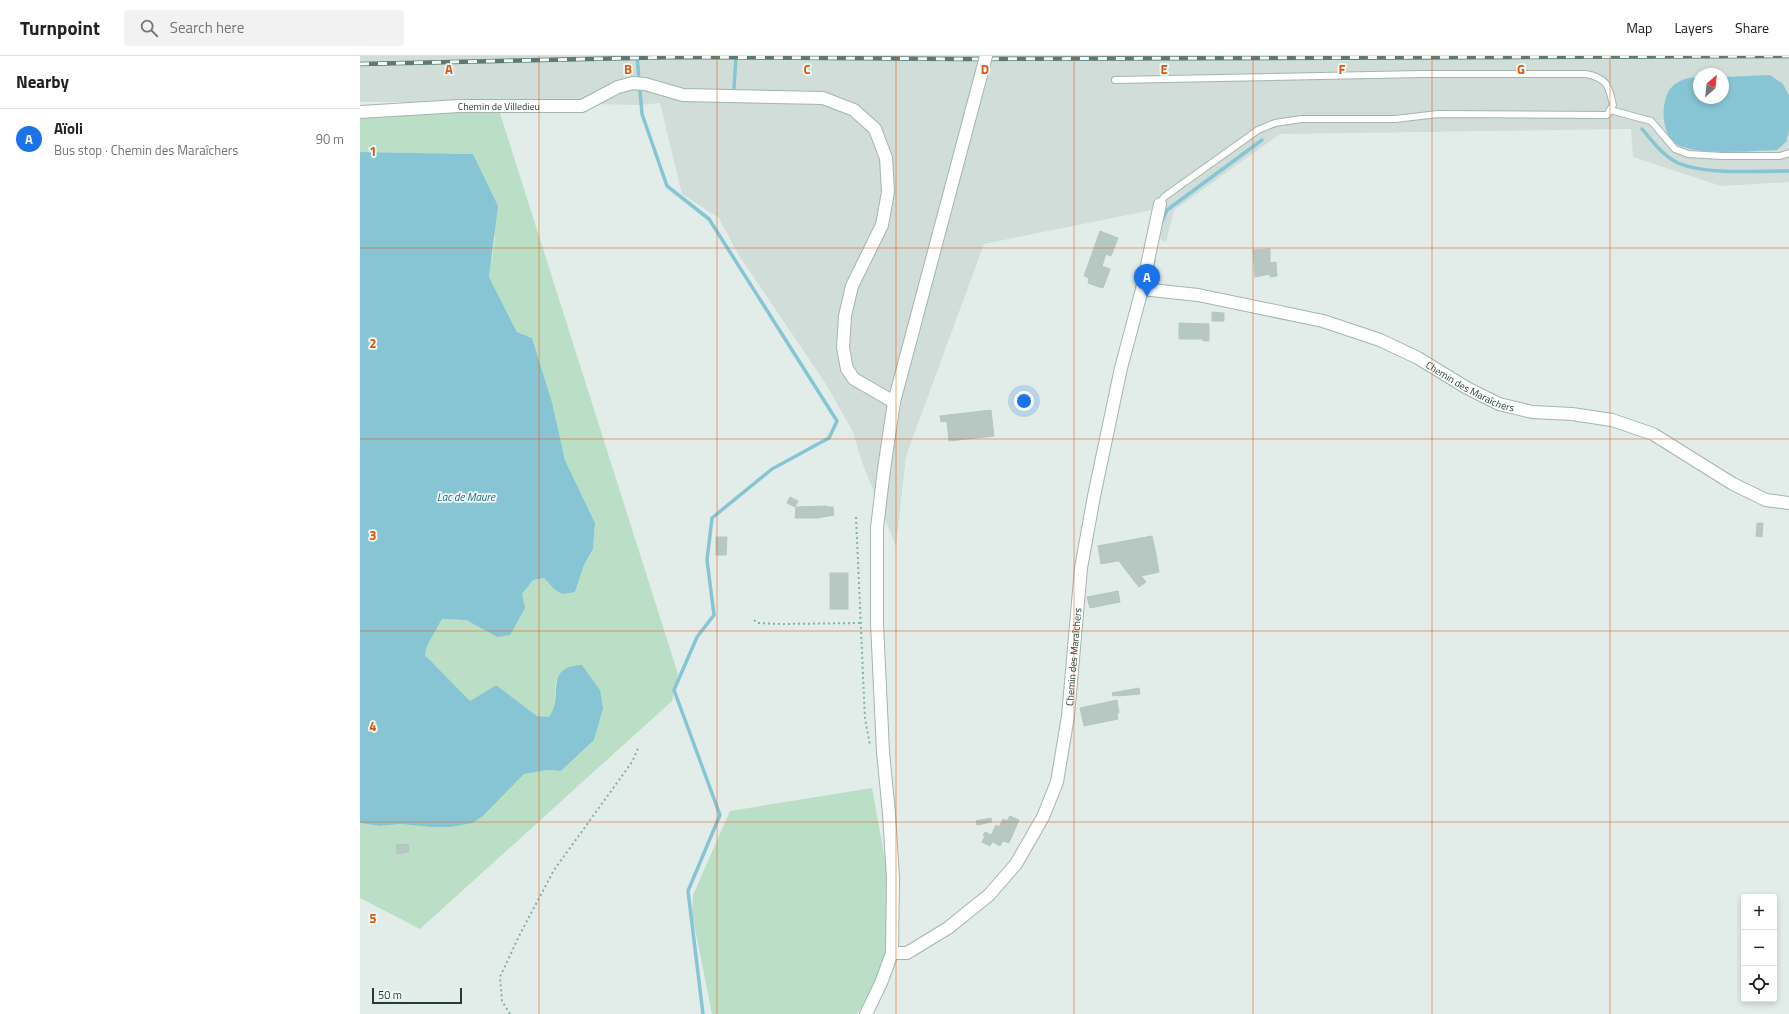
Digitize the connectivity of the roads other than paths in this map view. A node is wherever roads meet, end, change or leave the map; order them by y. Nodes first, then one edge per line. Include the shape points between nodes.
1 (986, 56) edge
2 (1115, 80) dead end
3 (1610, 110) junction
4 (360, 112) edge
5 (1789, 153) edge
6 (1160, 204) joint
7 (1142, 289) junction
8 (894, 402) junction
9 (1789, 503) edge
10 (892, 953) junction
11 (866, 1014) edge

1 - 8 street, bridge
2 - 3 lane via 1422,74 1586,74 1597,76 1610,88 1613,105
3 - 5 lane via 1651,121 1675,149 1688,154 1780,156
3 - 6 lane via 1607,115 1438,114 1395,119 1301,119 1275,123 1258,130 1164,197
4 - 8 street, Chemin de Villedieu via 459,106 582,106 618,87 639,84 684,95 823,98 854,110 875,129 886,158 888,192 882,225 852,286 845,316 843,348 847,369 854,379
6 - 7 street, Chemin des Maraîchers
7 - 9 street, Chemin des Maraîchers via 1198,295 1323,321 1380,340 1418,358 1498,404 1532,412 1612,420 1653,434 1733,484 1766,500
7 - 10 street, Chemin des Maraîchers via 1121,368 1094,496 1081,568 1068,716 1057,782 1044,817 1016,864 990,895 948,928 907,953
8 - 10 street via 877,528 877,623 883,752 893,878
10 - 11 street

